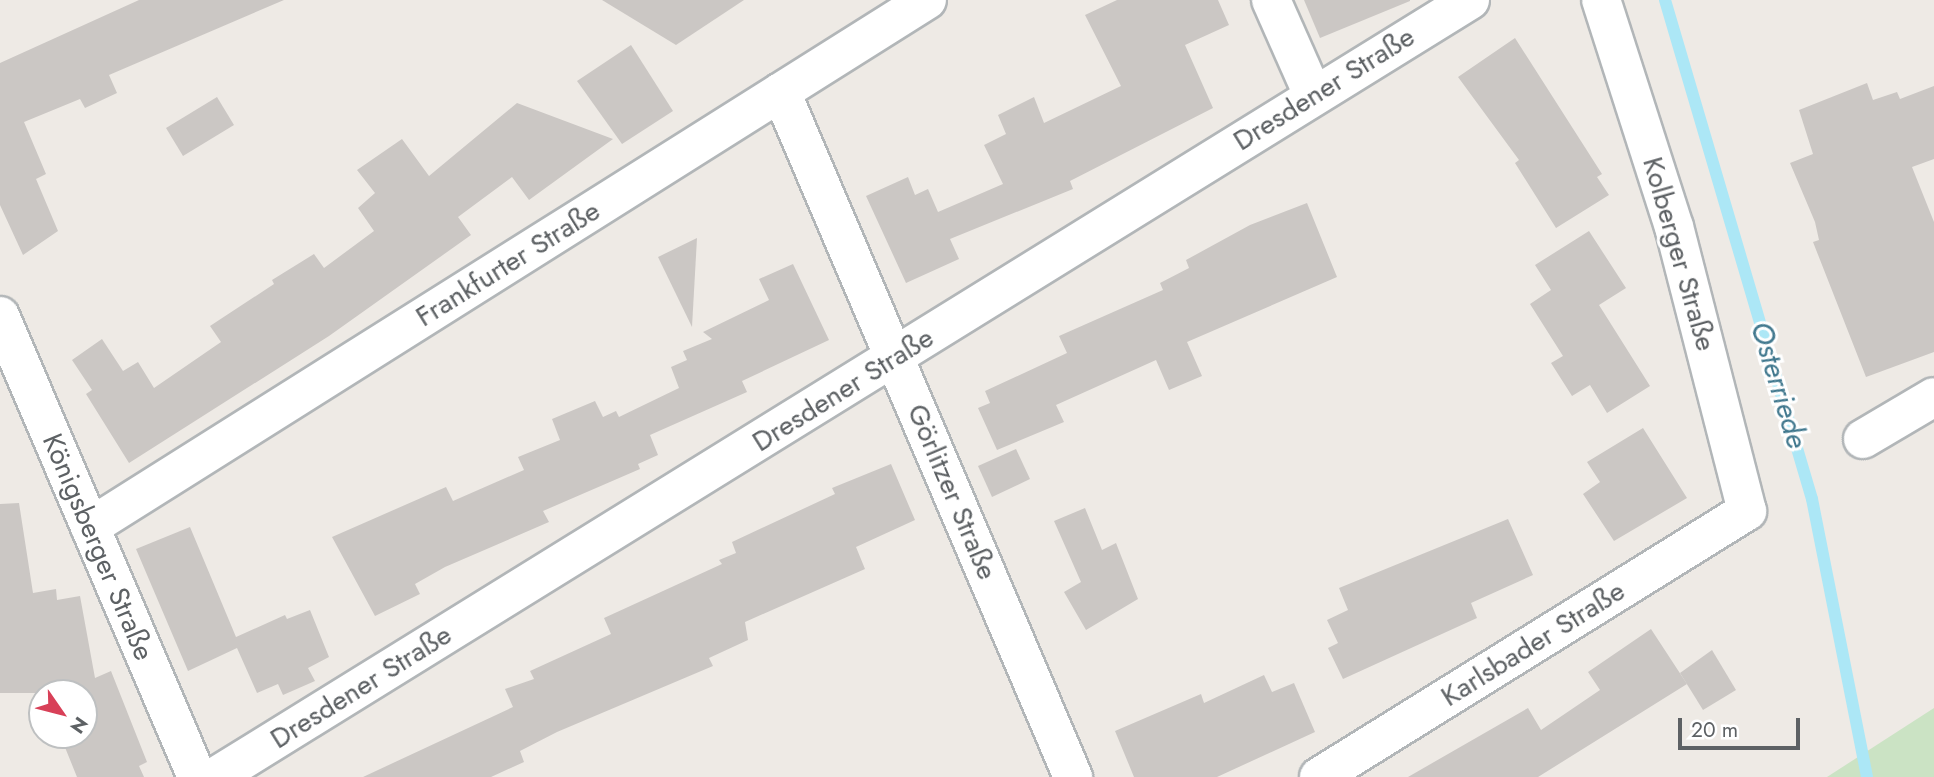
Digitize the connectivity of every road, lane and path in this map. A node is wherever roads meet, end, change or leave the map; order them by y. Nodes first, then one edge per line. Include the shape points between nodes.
1 (927, 0) edge
2 (1271, 0) edge
3 (1470, 0) edge
4 (1601, 0) edge
5 (781, 92) junction
6 (1313, 95) junction
7 (0, 316) edge
8 (895, 358) junction
9 (1934, 397) edge
10 (1863, 439) dead end
11 (1747, 511) joint
12 (90, 527) junction
13 (197, 777) edge
14 (215, 777) edge
15 (1073, 777) edge
16 (1319, 777) edge

1 - 5 street, Frankfurter Straße
2 - 6 street
3 - 6 street, Dresdener Straße
4 - 11 street, Kolberger Straße via 1674,227
5 - 8 street, Görlitzer Straße
5 - 12 street, Frankfurter Straße
6 - 8 street, Dresdener Straße
7 - 12 street, Königsberger Straße
8 - 14 street, Dresdener Straße
8 - 15 street, Görlitzer Straße
9 - 10 street
11 - 16 street, Karlsbader Straße
12 - 13 street, Königsberger Straße

